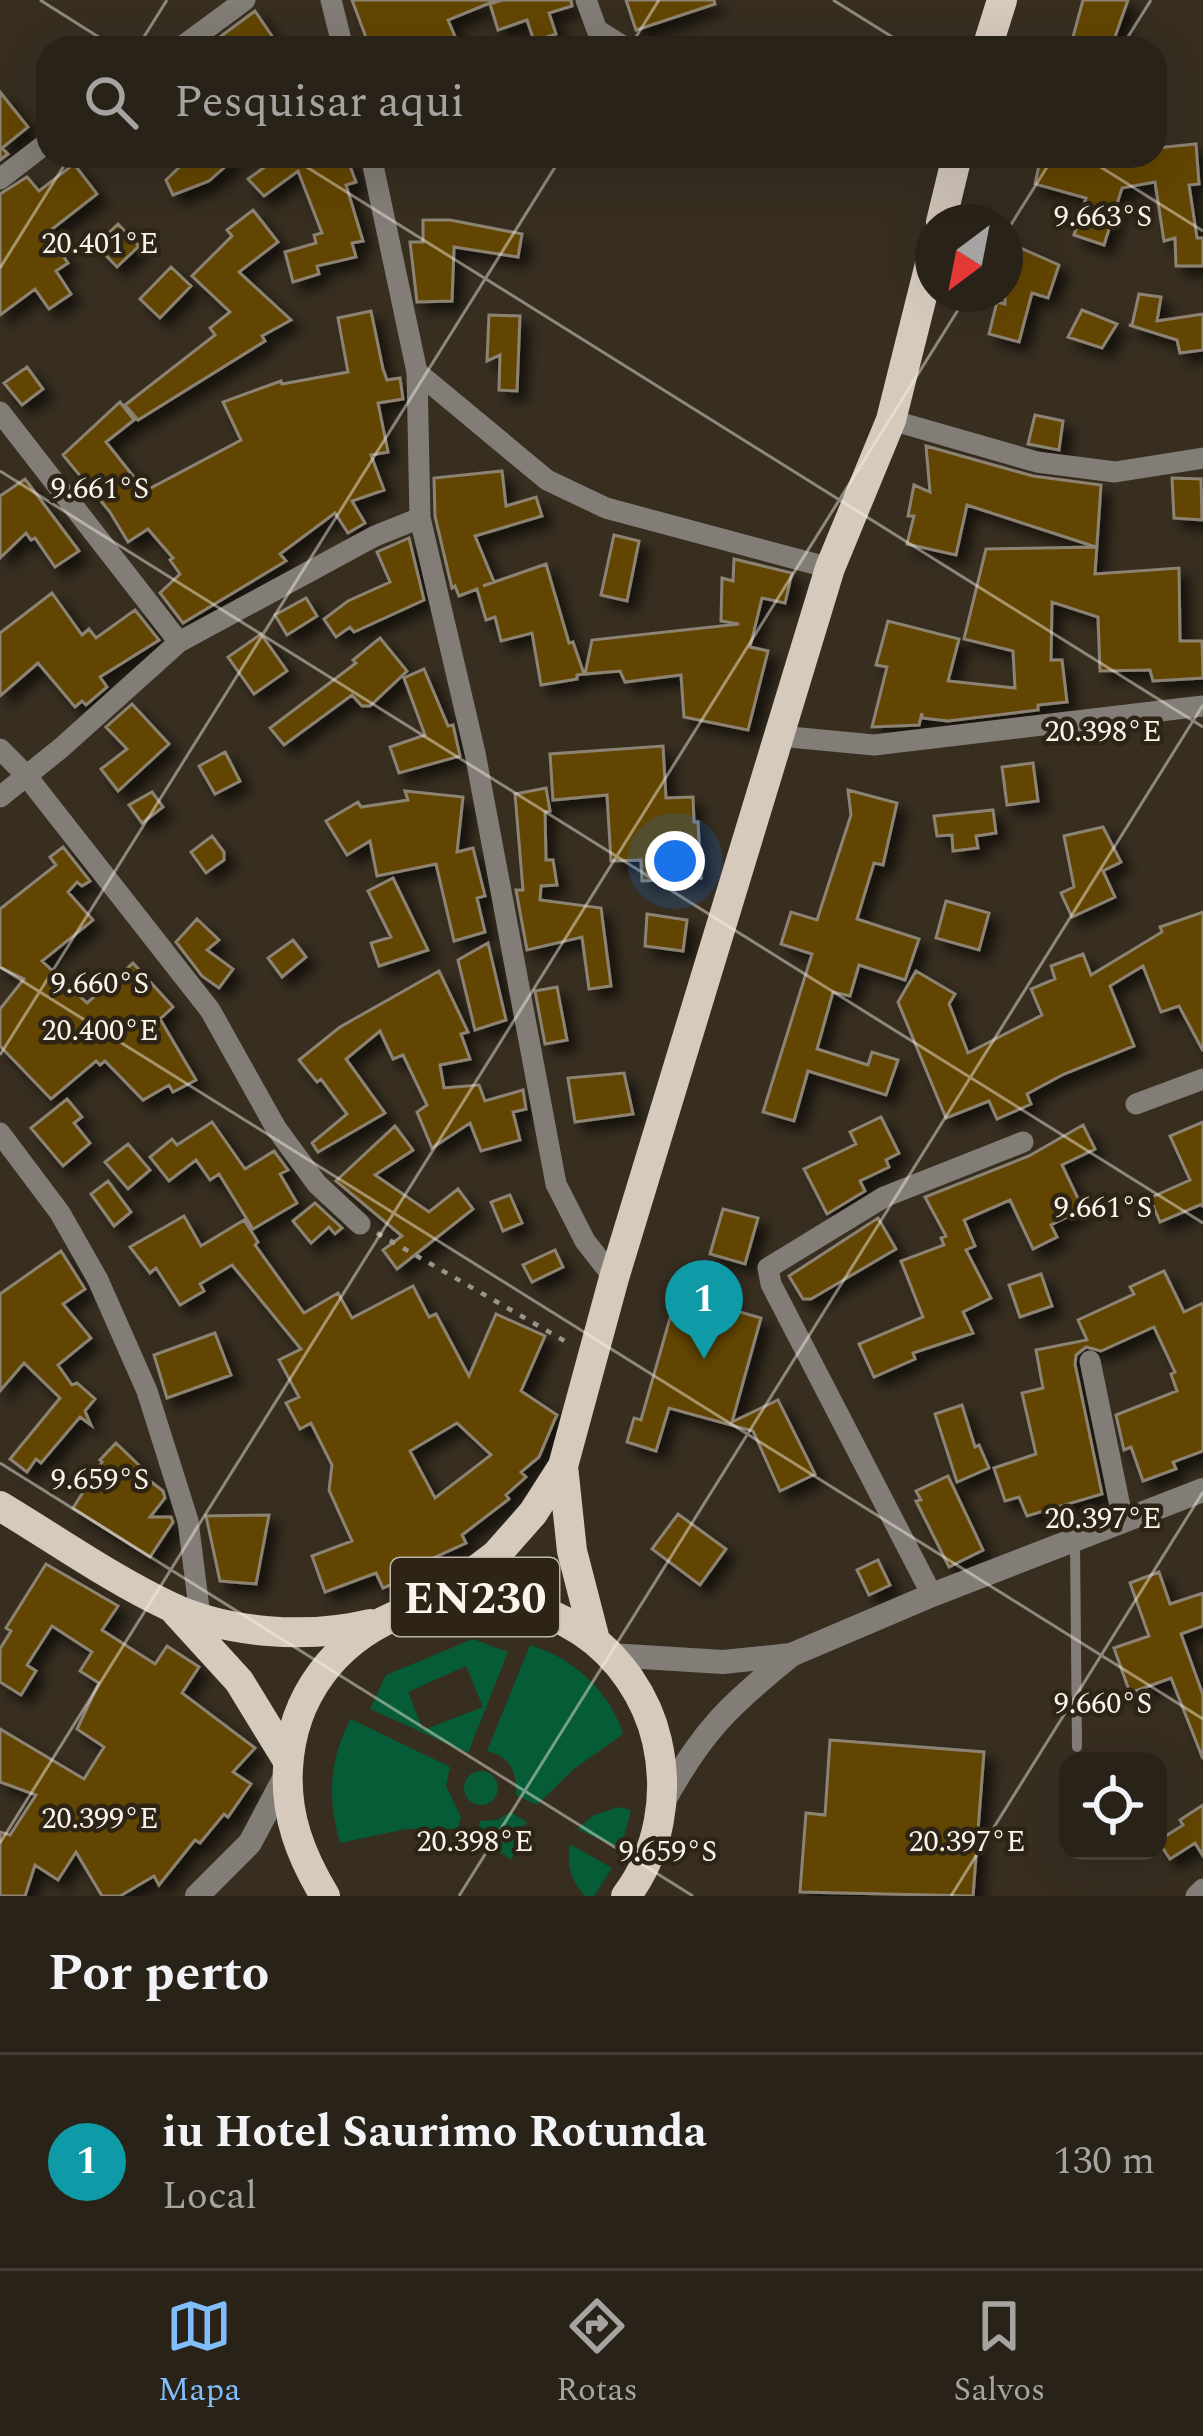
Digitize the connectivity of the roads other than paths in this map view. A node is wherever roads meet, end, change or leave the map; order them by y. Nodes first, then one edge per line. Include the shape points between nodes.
1 (245, 0) edge
2 (331, 0) edge
3 (586, 0) edge
4 (1002, 0) edge
5 (196, 36) edge
6 (340, 36) edge
7 (607, 36) edge
8 (991, 36) edge
9 (36, 151) edge
10 (373, 168) edge
11 (954, 168) edge
12 (0, 179) edge
13 (945, 204) edge
14 (918, 312) edge
15 (417, 372) junction
16 (0, 412) edge
17 (891, 420) junction
18 (1203, 458) edge
19 (420, 518) junction
20 (830, 568) junction
21 (178, 642) junction
22 (1203, 706) edge
23 (779, 736) junction
24 (0, 749) edge
25 (25, 774) junction
26 (0, 797) edge
27 (1203, 1079) edge
28 (1136, 1104) dead end
29 (0, 1133) edge
30 (1023, 1142) dead end
31 (360, 1223) road end
32 (614, 1278) junction
33 (1090, 1361) dead end
34 (563, 1466) junction
35 (1203, 1490) edge
36 (0, 1506) edge
37 (1124, 1521) junction
38 (1075, 1540) junction
39 (932, 1595) junction
40 (435, 1601) junction
41 (186, 1612) junction
42 (382, 1621) junction
43 (603, 1647) junction
44 (790, 1655) junction
45 (1078, 1747) dead end
46 (288, 1766) junction
47 (662, 1804) junction
48 (1203, 1889) edge
49 (629, 1895) edge
50 (197, 1896) edge
51 (325, 1896) edge
52 (1196, 1896) edge

1 - 5 street
2 - 6 street
3 - 7 street
4 - 8 main road
9 - 12 street
10 - 15 street
11 - 13 main road
14 - 17 main road, EN230
15 - 19 street
15 - 20 street via 547,480 586,499
16 - 21 street
17 - 18 street via 1037,462 1115,472
17 - 20 main road, EN230
19 - 21 street
19 - 32 street via 476,753 556,1184
20 - 23 main road, EN230
21 - 25 street
22 - 23 street via 874,745
23 - 32 main road, EN230
24 - 25 street
25 - 26 street
25 - 31 street via 210,1010 289,1147
27 - 28 street
29 - 41 street via 98,1280 147,1391 188,1521
30 - 39 street via 884,1197 768,1268
32 - 34 main road, EN230
33 - 37 street
34 - 40 main road, EN230 via 496,1556
34 - 43 main road, EN230 via 572,1551
35 - 37 street
36 - 41 main road, EN230
37 - 38 street
38 - 39 street
38 - 45 lane
39 - 44 street
40 - 42 main road, EN230
40 - 43 main road, EN230 via 519,1602
41 - 42 main road, EN230 via 269,1631
41 - 46 main road, EN230 via 239,1681
42 - 46 main road, EN230 via 318,1680
43 - 44 street via 723,1663
43 - 47 main road, EN230 via 653,1724
44 - 47 street via 717,1719
46 - 50 street via 250,1843
46 - 51 main road, EN230 via 290,1815
47 - 49 main road, EN230 via 652,1850
48 - 52 street

